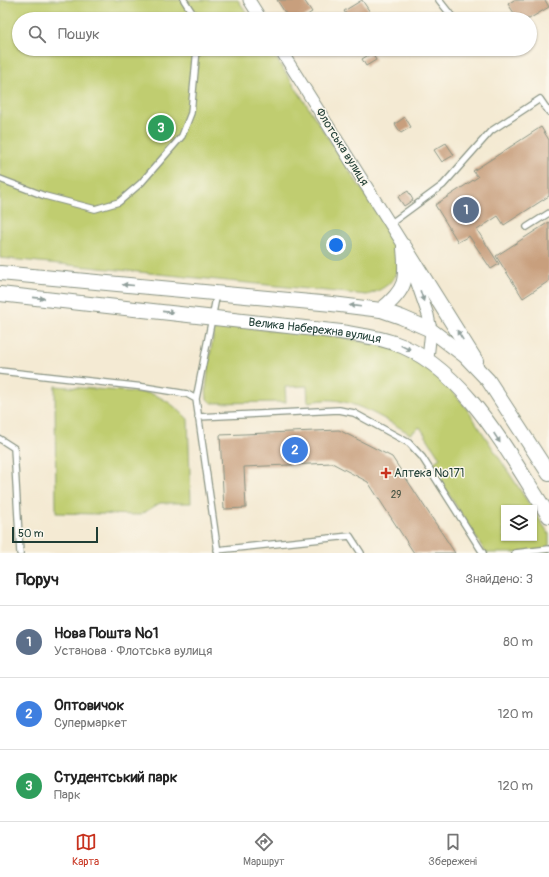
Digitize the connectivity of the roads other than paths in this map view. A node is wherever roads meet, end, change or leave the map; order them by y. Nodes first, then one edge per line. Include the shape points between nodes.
1 (184, 0) edge
2 (249, 0) edge
3 (439, 0) edge
4 (192, 12) edge
5 (257, 12) edge
6 (448, 12) edge
7 (196, 56) edge
8 (284, 56) edge
9 (549, 112) edge
10 (0, 179) edge
11 (549, 213) edge
12 (390, 224) junction
13 (527, 227) dead end
14 (404, 246) junction
15 (0, 273) edge
16 (217, 293) junction
17 (0, 294) edge
18 (381, 310) junction
19 (213, 317) junction
20 (431, 330) junction
21 (428, 359) junction
22 (0, 371) edge
23 (488, 380) junction
24 (196, 399) junction
25 (198, 417) junction
26 (0, 439) edge
27 (549, 474) edge
28 (549, 516) edge
29 (549, 549) edge
30 (218, 552) edge
31 (20, 553) edge
32 (361, 553) edge
33 (483, 553) edge
34 (515, 553) edge

1 - 4 lane
2 - 5 street
3 - 6 lane
7 - 10 lane via 191,113 182,136 141,183 120,202 95,209 45,196
8 - 12 street, Флотська вулиця
9 - 12 lane via 540,99 491,132 443,185
11 - 13 lane
12 - 14 street, Флотська вулиця
14 - 18 street via 405,284 393,300
14 -> 20 street, Флотська вулиця
23 -> 14 street
16 -> 15 street
18 -> 16 street
16 - 19 lane
17 -> 19 street, Велика Набережна вулиця
18 - 20 street
19 -> 21 street, Велика Набережна вулиця via 341,332 394,342
19 - 24 lane
20 - 21 street, Флотська вулиця
20 - 23 street via 465,356
21 -> 28 street, Велика Набережна вулиця via 474,402
22 - 24 lane via 144,387 187,394
23 - 27 street
24 - 25 lane
25 - 30 lane
25 - 33 lane via 339,410 370,421 409,443 422,457
26 - 31 lane via 14,448
29 - 34 lane
30 - 32 lane via 350,536

